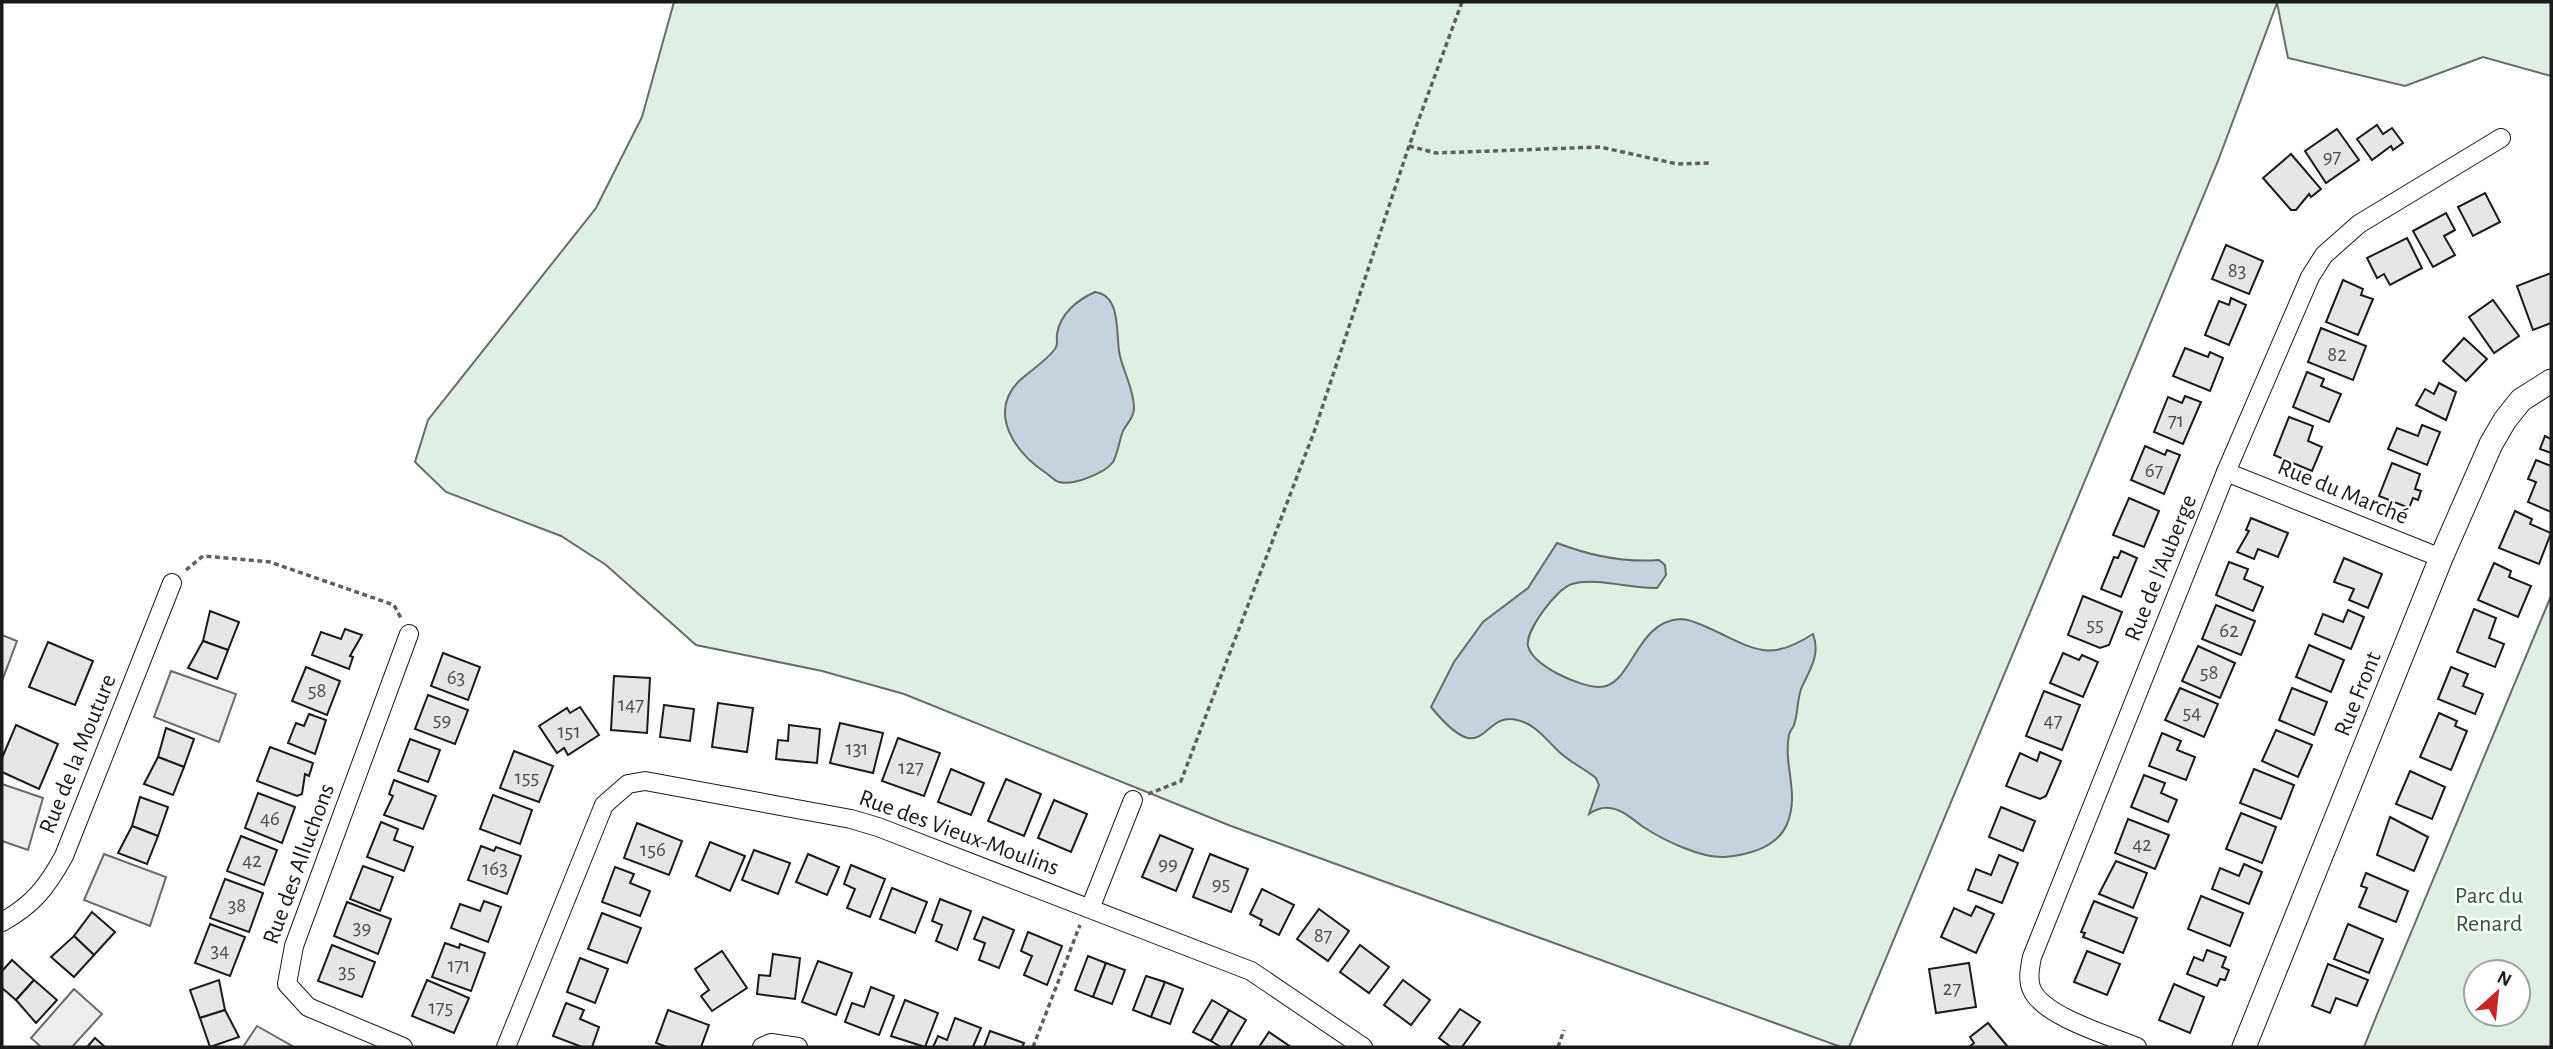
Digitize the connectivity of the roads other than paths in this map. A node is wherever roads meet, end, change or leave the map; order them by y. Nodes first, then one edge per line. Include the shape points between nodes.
1 (2501, 138) dead end
2 (2551, 381) edge
3 (2226, 472) junction
4 (2441, 558) junction
5 (172, 583) road end
6 (408, 634) road end
7 (1133, 800) road end
8 (1091, 906) junction
9 (2, 922) edge
10 (403, 1047) edge
11 (506, 1047) edge
12 (762, 1047) edge
13 (798, 1047) edge
14 (1363, 1047) edge
15 (2137, 1047) edge
16 (2244, 1047) edge

1 - 3 street, Rue de l'Auberge via 2359,224 2324,255 2298,301
2 - 4 street, Rue Front via 2522,400 2505,420
3 - 4 street, Rue du Marché
3 - 15 street, Rue de l'Auberge via 2029,973 2032,990 2043,1004 2063,1017
4 - 16 street, Rue Front
5 - 9 street, Rue de la Mouture via 64,856 27,909
6 - 10 street, Rue des Alluchons via 294,946 287,984 308,1007
7 - 8 street
8 - 11 street, Rue des Vieux-Moulins via 851,819 645,781 628,784 604,805
8 - 14 street, Rue des Vieux-Moulins via 1251,971
12 - 13 street via 771,1043

